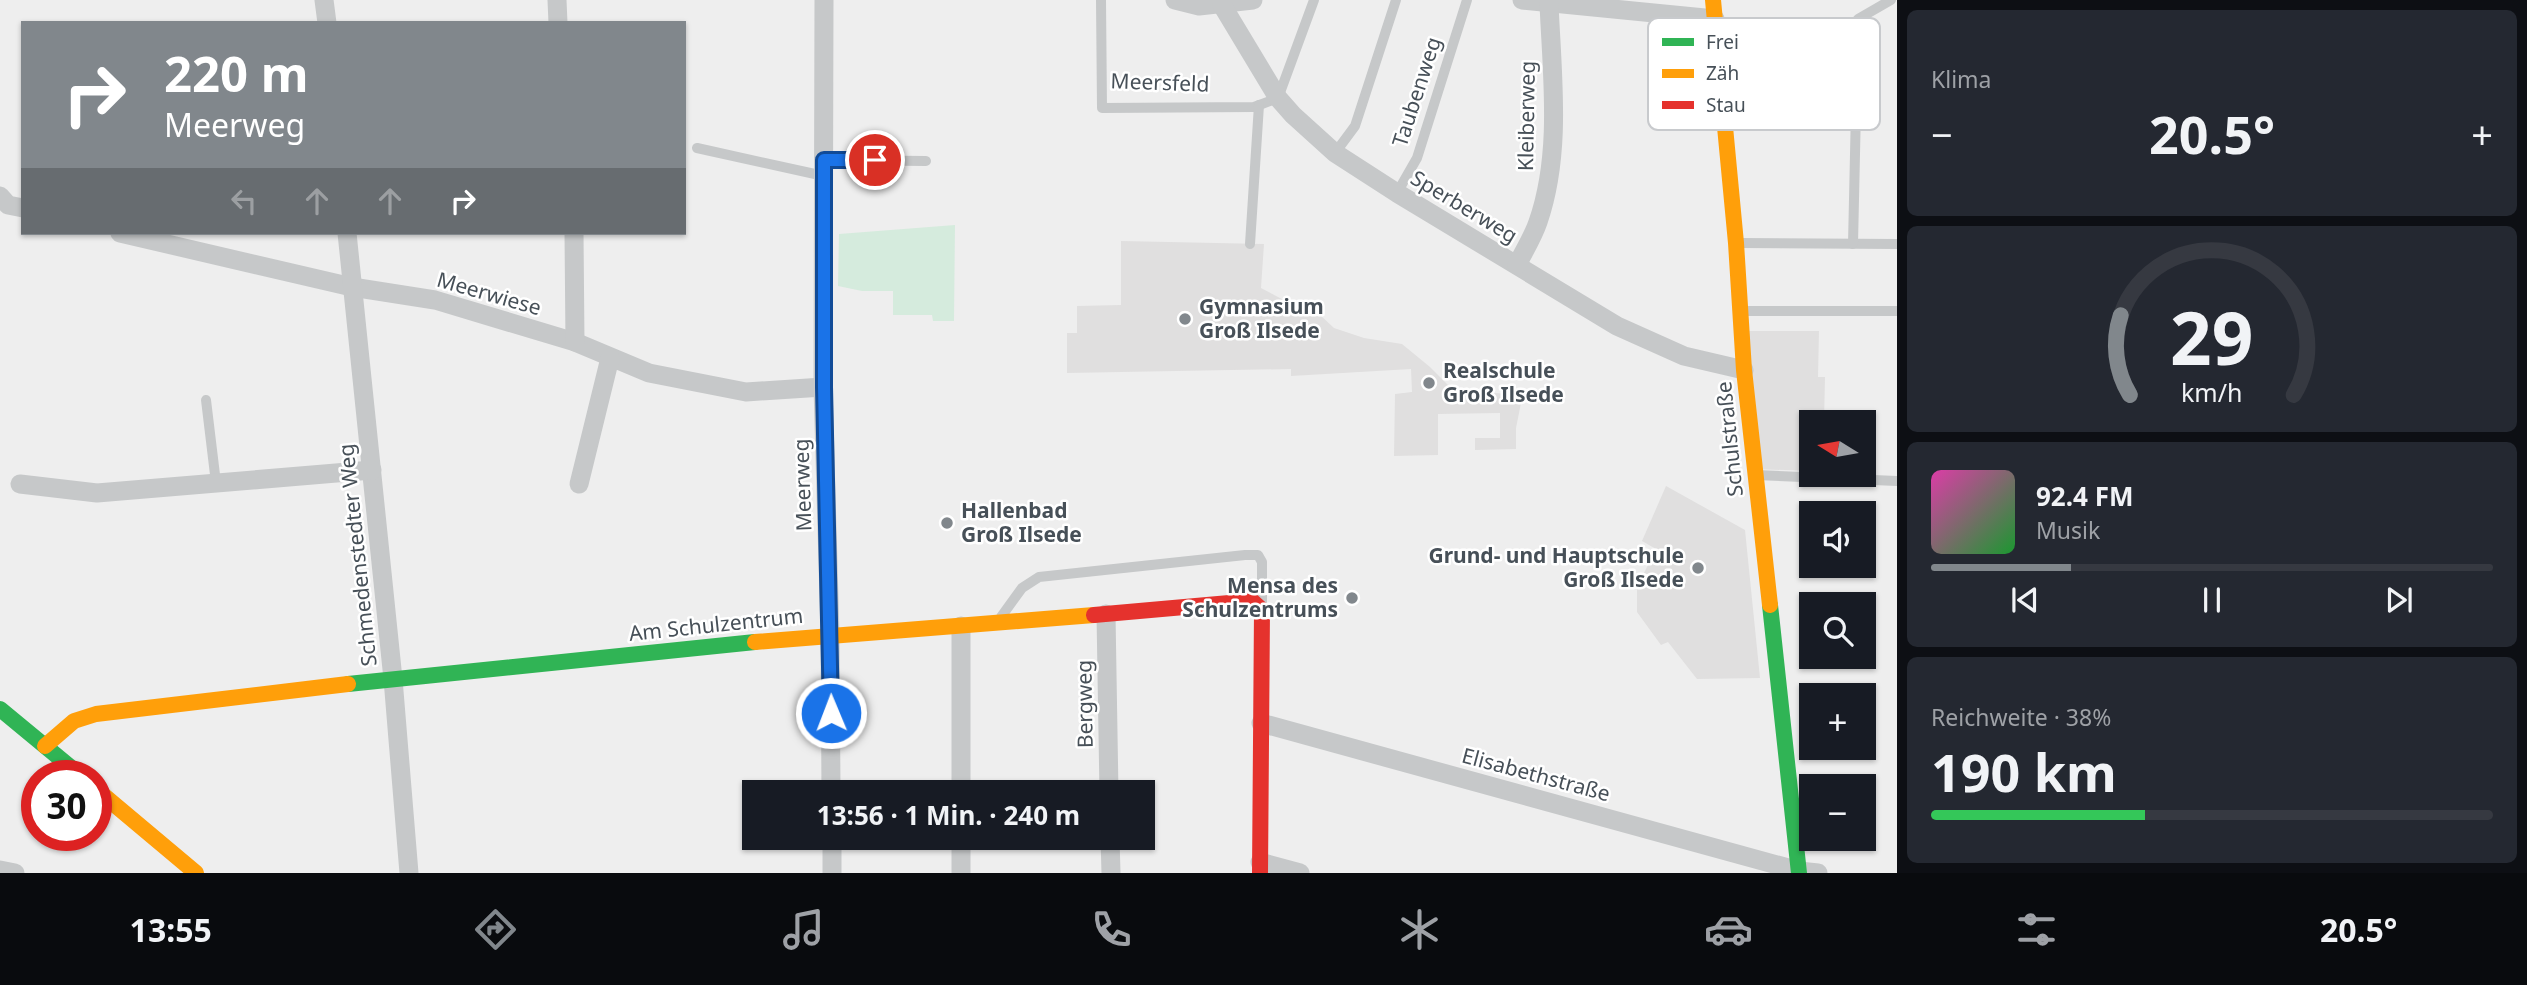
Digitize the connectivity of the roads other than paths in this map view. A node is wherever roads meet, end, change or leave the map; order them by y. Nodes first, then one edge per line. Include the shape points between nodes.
1 (324, 0) edge
2 (557, 0) edge
3 (824, 0) edge
4 (1101, 0) edge
5 (1175, 0) edge
6 (1252, 0) edge
7 (1314, 0) edge
8 (1396, 0) edge
9 (1467, 0) edge
10 (1522, 0) edge
11 (1891, 0) edge
12 (1200, 3) edge
13 (1549, 4) junction
14 (1222, 5) junction
15 (1714, 10) edge
16 (1860, 18) edge
17 (327, 21) edge
18 (558, 21) edge
19 (1278, 98) junction
20 (1259, 105) junction
21 (1725, 130) edge
22 (1856, 130) edge
23 (697, 148) dead end
24 (1335, 153) junction
25 (926, 161) dead end
26 (824, 168) junction
27 (1397, 193) junction
28 (0, 196) edge
29 (21, 208) edge
30 (129, 235) edge
31 (347, 235) edge
32 (574, 235) edge
33 (1736, 243) junction
34 (1250, 244) dead end
35 (1853, 244) junction
36 (1897, 244) edge
37 (1517, 265) junction
38 (352, 287) junction
39 (1741, 311) junction
40 (1897, 311) edge
41 (575, 342) junction
42 (610, 358) junction
43 (1744, 370) junction
44 (824, 387) junction
45 (206, 400) dead end
46 (372, 470) junction
47 (1756, 475) junction
48 (1897, 481) edge
49 (216, 483) junction
50 (20, 484) dead end
51 (579, 484) dead end
52 (1262, 610) junction
53 (1106, 614) junction
54 (996, 623) junction
55 (961, 626) junction
56 (830, 634) junction
57 (393, 679) junction
58 (0, 709) edge
59 (1261, 723) junction
60 (45, 746) junction
61 (62, 760) edge
62 (831, 780) edge
63 (961, 780) edge
64 (1109, 780) edge
65 (112, 802) edge
66 (832, 850) edge
67 (961, 850) edge
68 (1110, 850) edge
69 (1260, 868) edge
70 (0, 870) edge
71 (1805, 872) edge
72 (15, 873) edge
73 (196, 873) edge
74 (410, 873) edge
75 (832, 873) edge
76 (961, 873) edge
77 (1111, 873) edge
78 (1300, 873) edge

1 - 17 street
2 - 18 street
3 - 26 street, Meerweg
4 - 20 lane, Meersfeld via 1102,108
5 - 12 street
6 - 14 street
7 - 19 lane
8 - 24 lane via 1355,126
9 - 27 lane, Taubenweg via 1417,158
10 - 13 street
11 - 16 lane
12 - 14 street
13 - 15 street
13 - 37 street, Kleiberweg via 1553,110 1547,189 1538,223
14 - 19 street, Sperberweg
19 - 20 lane, Meersfeld
19 - 24 street, Sperberweg
20 - 34 lane
21 - 33 street, Schulstraße
22 - 35 lane
23 - 26 lane
24 - 27 street, Sperberweg
25 - 26 lane
26 - 44 street, Meerweg
27 - 37 street, Sperberweg
28 - 29 street via 8,205
30 - 38 street, Meerwiese
31 - 38 street, Schmedenstedter Weg
32 - 41 street
33 - 35 lane
33 - 39 street, Schulstraße
35 - 36 lane
37 - 43 street, Sperberweg via 1617,326 1684,356
38 - 41 street, Meerwiese via 435,300
38 - 46 street, Schmedenstedter Weg
39 - 40 lane
39 - 43 street, Schulstraße
41 - 42 street, Meerwiese
42 - 44 street, Meerwiese via 649,373 746,392
42 - 51 street
43 - 47 street, Schulstraße
44 - 56 street, Meerweg
45 - 49 lane
46 - 49 street
46 - 57 street, Schmedenstedter Weg
47 - 48 lane
47 - 71 street, Schulstraße
49 - 50 street via 97,493
52 - 53 street, Am Schulzentrum via 1252,601
52 - 54 lane via 1262,562 1258,555 1245,555 1039,577 1022,589
52 - 59 street
53 - 54 street, Am Schulzentrum
53 - 64 street, Bergweg
54 - 55 street, Am Schulzentrum
55 - 56 street, Am Schulzentrum
55 - 63 street
56 - 57 street, Am Schulzentrum
56 - 62 street, Meerweg
57 - 60 street, Am Schulzentrum via 96,714 74,721
57 - 74 street, Schmedenstedter Weg
58 - 60 street
59 - 69 street
59 - 71 street, Elisabethstraße
60 - 61 street
65 - 73 street
66 - 75 street
67 - 76 street
68 - 77 street
69 - 78 street
70 - 72 street

